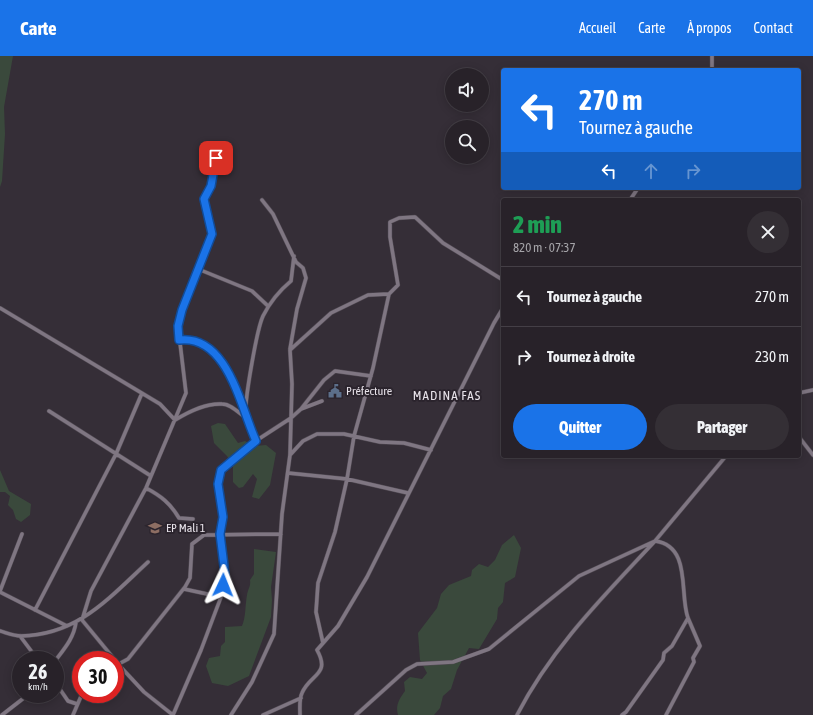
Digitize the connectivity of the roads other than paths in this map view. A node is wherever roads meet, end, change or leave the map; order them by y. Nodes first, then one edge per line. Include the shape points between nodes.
1 (712, 56) edge
2 (712, 68) edge
3 (216, 158) dead end
4 (262, 200) dead end
5 (294, 256) junction
6 (198, 268) junction
7 (501, 279) edge
8 (389, 294) junction
9 (268, 306) junction
10 (0, 308) edge
11 (501, 311) edge
12 (179, 340) junction
13 (290, 350) junction
14 (371, 376) junction
15 (813, 390) edge
16 (801, 393) edge
17 (142, 394) junction
18 (322, 401) dead end
19 (301, 409) junction
20 (245, 410) junction
21 (49, 411) dead end
22 (246, 418) junction
23 (291, 418) junction
24 (175, 420) junction
25 (354, 436) junction
26 (801, 440) edge
27 (256, 441) junction
28 (430, 450) junction
29 (116, 454) junction
30 (290, 455) junction
31 (813, 455) edge
32 (724, 458) edge
33 (288, 473) junction
34 (151, 476) junction
35 (347, 479) junction
36 (146, 488) junction
37 (408, 494) junction
38 (193, 519) dead end
39 (22, 534) dead end
40 (220, 534) junction
41 (281, 534) junction
42 (655, 540) junction
43 (148, 562) dead end
44 (184, 589) junction
45 (0, 592) edge
46 (222, 597) junction
47 (35, 610) junction
48 (688, 618) junction
49 (82, 620) junction
50 (76, 622) junction
51 (67, 626) junction
52 (0, 631) edge
53 (20, 636) junction
54 (323, 643) junction
55 (31, 651) edge
56 (64, 651) edge
57 (107, 651) edge
58 (124, 660) edge
59 (124, 671) edge
60 (64, 695) edge
61 (301, 698) junction
62 (17, 703) edge
63 (77, 704) joint
64 (2, 715) edge
65 (73, 715) edge
66 (173, 715) edge
67 (231, 715) edge
68 (263, 715) edge
69 (300, 715) edge
70 (356, 715) edge
71 (516, 715) edge
72 (622, 715) edge
73 (666, 715) edge

1 - 2 street
3 - 6 street via 211,186 204,199 212,234
4 - 5 street via 273,214
5 - 9 street via 291,281
5 - 13 street via 303,268 306,278 297,309
6 - 9 street via 252,291
6 - 12 street via 182,310 178,326
7 - 8 street via 443,243 415,217 399,218 390,222 398,285
8 - 13 street via 368,295 331,313
8 - 14 street
9 - 20 street via 260,325
10 - 17 street
11 - 28 street
12 - 20 street via 190,338 214,353 229,370
12 - 24 street via 186,393
13 - 23 street
14 - 19 street via 335,371 324,380
14 - 25 street
15 - 16 street
17 - 24 street via 160,404
17 - 29 street
18 - 19 street
19 - 23 street
20 - 22 street
21 - 29 street
22 - 24 street via 223,404 199,408
22 - 27 street
23 - 27 street
23 - 30 street
24 - 34 street
25 - 28 street via 380,442 404,443
25 - 30 street via 317,434 303,441
25 - 35 street
26 - 31 street
27 - 40 street via 221,470 218,484 223,517
28 - 37 street
29 - 34 street
29 - 47 street
30 - 33 street
32 - 42 street
33 - 35 street
33 - 41 street
34 - 36 street
35 - 37 street
35 - 54 street via 335,532 318,583 316,612
36 - 38 street via 172,505 179,518
36 - 49 street via 91,591
37 - 54 street via 367,577 338,626
39 - 45 street
40 - 41 street
40 - 44 street via 204,535 192,544 190,578
40 - 46 street via 225,574
41 - 67 street via 274,634 252,682
42 - 48 street via 674,550 680,563 684,576 682,586
42 - 70 street via 579,576 489,649 453,662 418,664 406,670
42 - 71 street via 562,643
43 - 49 street
44 - 46 street
44 - 58 street via 128,659
45 - 47 street
46 - 66 street
47 - 51 street
48 - 72 street via 672,646 664,653 663,660
48 - 73 street via 700,646
49 - 50 street
49 - 57 street
50 - 51 street
50 - 56 street via 68,646
51 - 53 street via 54,632
52 - 53 street
53 - 55 street
54 - 61 street via 317,650 322,660 322,668 302,692
59 - 66 street via 144,692
60 - 63 street via 68,701
61 - 68 street
61 - 69 street
62 - 64 street
63 - 65 street

